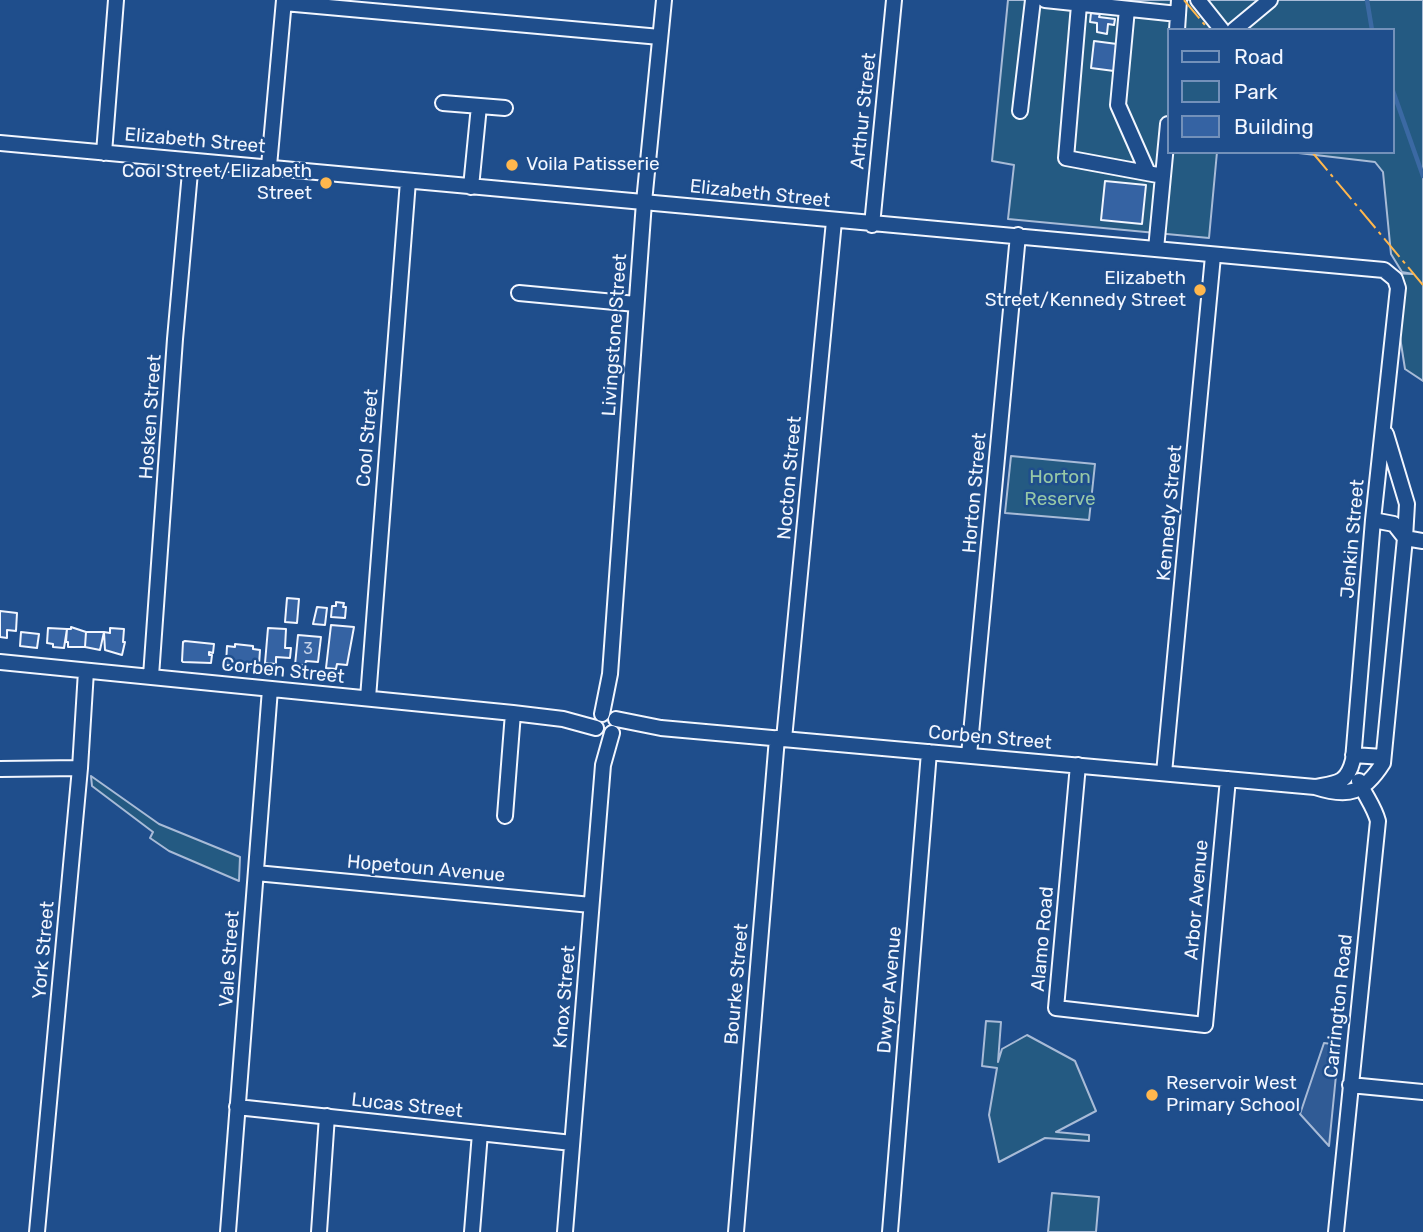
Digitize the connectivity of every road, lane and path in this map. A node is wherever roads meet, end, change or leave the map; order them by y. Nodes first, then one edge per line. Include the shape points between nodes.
1 (110, 0) edge
2 (116, 0) edge
3 (664, 0) edge
4 (894, 0) edge
5 (1033, 0) edge
6 (1045, 0) edge
7 (1198, 0) edge
8 (1270, 0) edge
9 (284, 2) edge
10 (1079, 5) junction
11 (1179, 7) edge
12 (1127, 9) junction
13 (1177, 28) edge
14 (1220, 28) edge
15 (1236, 28) edge
16 (660, 37) junction
17 (443, 103) dead end
18 (479, 106) junction
19 (505, 108) dead end
20 (1020, 111) dead end
21 (1168, 130) edge
22 (0, 143) edge
23 (104, 153) junction
24 (191, 161) junction
25 (269, 166) junction
26 (1148, 173) junction
27 (1163, 176) junction
28 (408, 181) junction
29 (471, 187) junction
30 (644, 202) junction
31 (834, 221) junction
32 (872, 225) junction
33 (1018, 235) junction
34 (1156, 249) junction
35 (1213, 256) junction
36 (1390, 273) joint
37 (519, 293) dead end
38 (636, 304) junction
39 (1384, 426) junction
40 (1373, 520) junction
41 (1405, 538) junction
42 (1423, 541) edge
43 (0, 662) edge
44 (86, 671) junction
45 (151, 676) junction
46 (270, 689) junction
47 (368, 698) junction
48 (513, 713) junction
49 (606, 723) junction
50 (781, 739) junction
51 (929, 752) junction
52 (969, 755) junction
53 (1353, 757) junction
54 (1383, 757) junction
55 (1078, 765) junction
56 (80, 768) junction
57 (0, 769) edge
58 (1164, 773) junction
59 (1228, 779) junction
60 (1315, 787) junction
61 (1362, 788) junction
62 (505, 816) dead end
63 (256, 873) junction
64 (591, 905) junction
65 (1205, 1025) joint
66 (1350, 1085) junction
67 (1423, 1092) edge
68 (237, 1107) junction
69 (327, 1116) junction
70 (480, 1133) junction
71 (572, 1143) junction
72 (37, 1232) edge
73 (228, 1232) edge
74 (319, 1232) edge
75 (472, 1232) edge
76 (565, 1232) edge
77 (736, 1232) edge
78 (890, 1232) edge
79 (1336, 1232) edge

1 - 2 street
2 - 23 street
3 - 16 street, Livingstone Street
4 - 32 street, Arthur Street
5 - 20 street
6 - 10 street
7 - 14 street
8 - 15 street
9 - 16 street
9 - 25 street
10 - 12 street
10 - 26 street via 1066,158
11 - 12 street
11 - 13 street
12 - 26 street via 1118,105
16 - 30 street, Livingstone Street
17 - 18 street
18 - 19 street
18 - 29 street
21 - 27 street
22 - 23 street, Elizabeth Street
23 - 24 street, Elizabeth Street
24 - 25 street, Elizabeth Street
24 - 45 street, Hosken Street
25 - 28 street, Elizabeth Street
26 - 27 street
27 - 34 street
28 - 29 street, Elizabeth Street
28 - 47 street, Cool Street
29 - 30 street, Elizabeth Street
30 - 31 street, Elizabeth Street
30 - 38 street, Livingstone Street
31 - 32 street, Elizabeth Street
31 - 50 street, Nocton Street
32 - 33 street, Elizabeth Street
33 - 34 street, Elizabeth Street
33 - 52 street, Horton Street
34 - 35 street, Elizabeth Street
35 - 36 street, Elizabeth Street
35 - 58 street, Kennedy Street
36 - 39 street, Jenkin Street via 1398,288
37 - 38 street
38 - 49 street, Livingstone Street
39 - 40 street, Jenkin Street
39 - 41 street via 1407,504
40 - 41 street via 1394,524
40 - 53 street, Jenkin Street
41 - 42 street
41 - 54 street
43 - 44 street, Corben Street
44 - 45 street, Corben Street
44 - 56 street, York Street
45 - 46 street, Corben Street
46 - 47 street, Corben Street
46 - 63 street, Vale Street
47 - 48 street, Corben Street
48 - 49 street, Corben Street
48 - 62 street
49 - 50 street, Corben Street
49 - 64 street, Knox Street
50 - 51 street, Corben Street
50 - 77 street, Bourke Street
51 - 52 street, Corben Street
51 - 78 street, Dwyer Avenue
52 - 55 street, Corben Street
53 - 54 street
53 - 60 street via 1345,779
53 - 61 street, Carrington Road
54 - 61 street
55 - 58 street, Corben Street
55 - 65 street, Alamo Road via 1056,1008
56 - 57 street
56 - 72 street, York Street
58 - 59 street, Corben Street
59 - 60 street, Corben Street
59 - 65 street, Arbor Avenue
60 - 61 street via 1331,792
61 - 66 street, Carrington Road via 1378,821
63 - 64 street, Hopetoun Avenue
63 - 68 street, Vale Street
64 - 71 street, Knox Street
66 - 67 street
66 - 79 street, Carrington Road
68 - 69 street, Lucas Street
68 - 73 street, Vale Street
69 - 70 street, Lucas Street
69 - 74 street
70 - 71 street, Lucas Street
70 - 75 street
71 - 76 street, Knox Street

